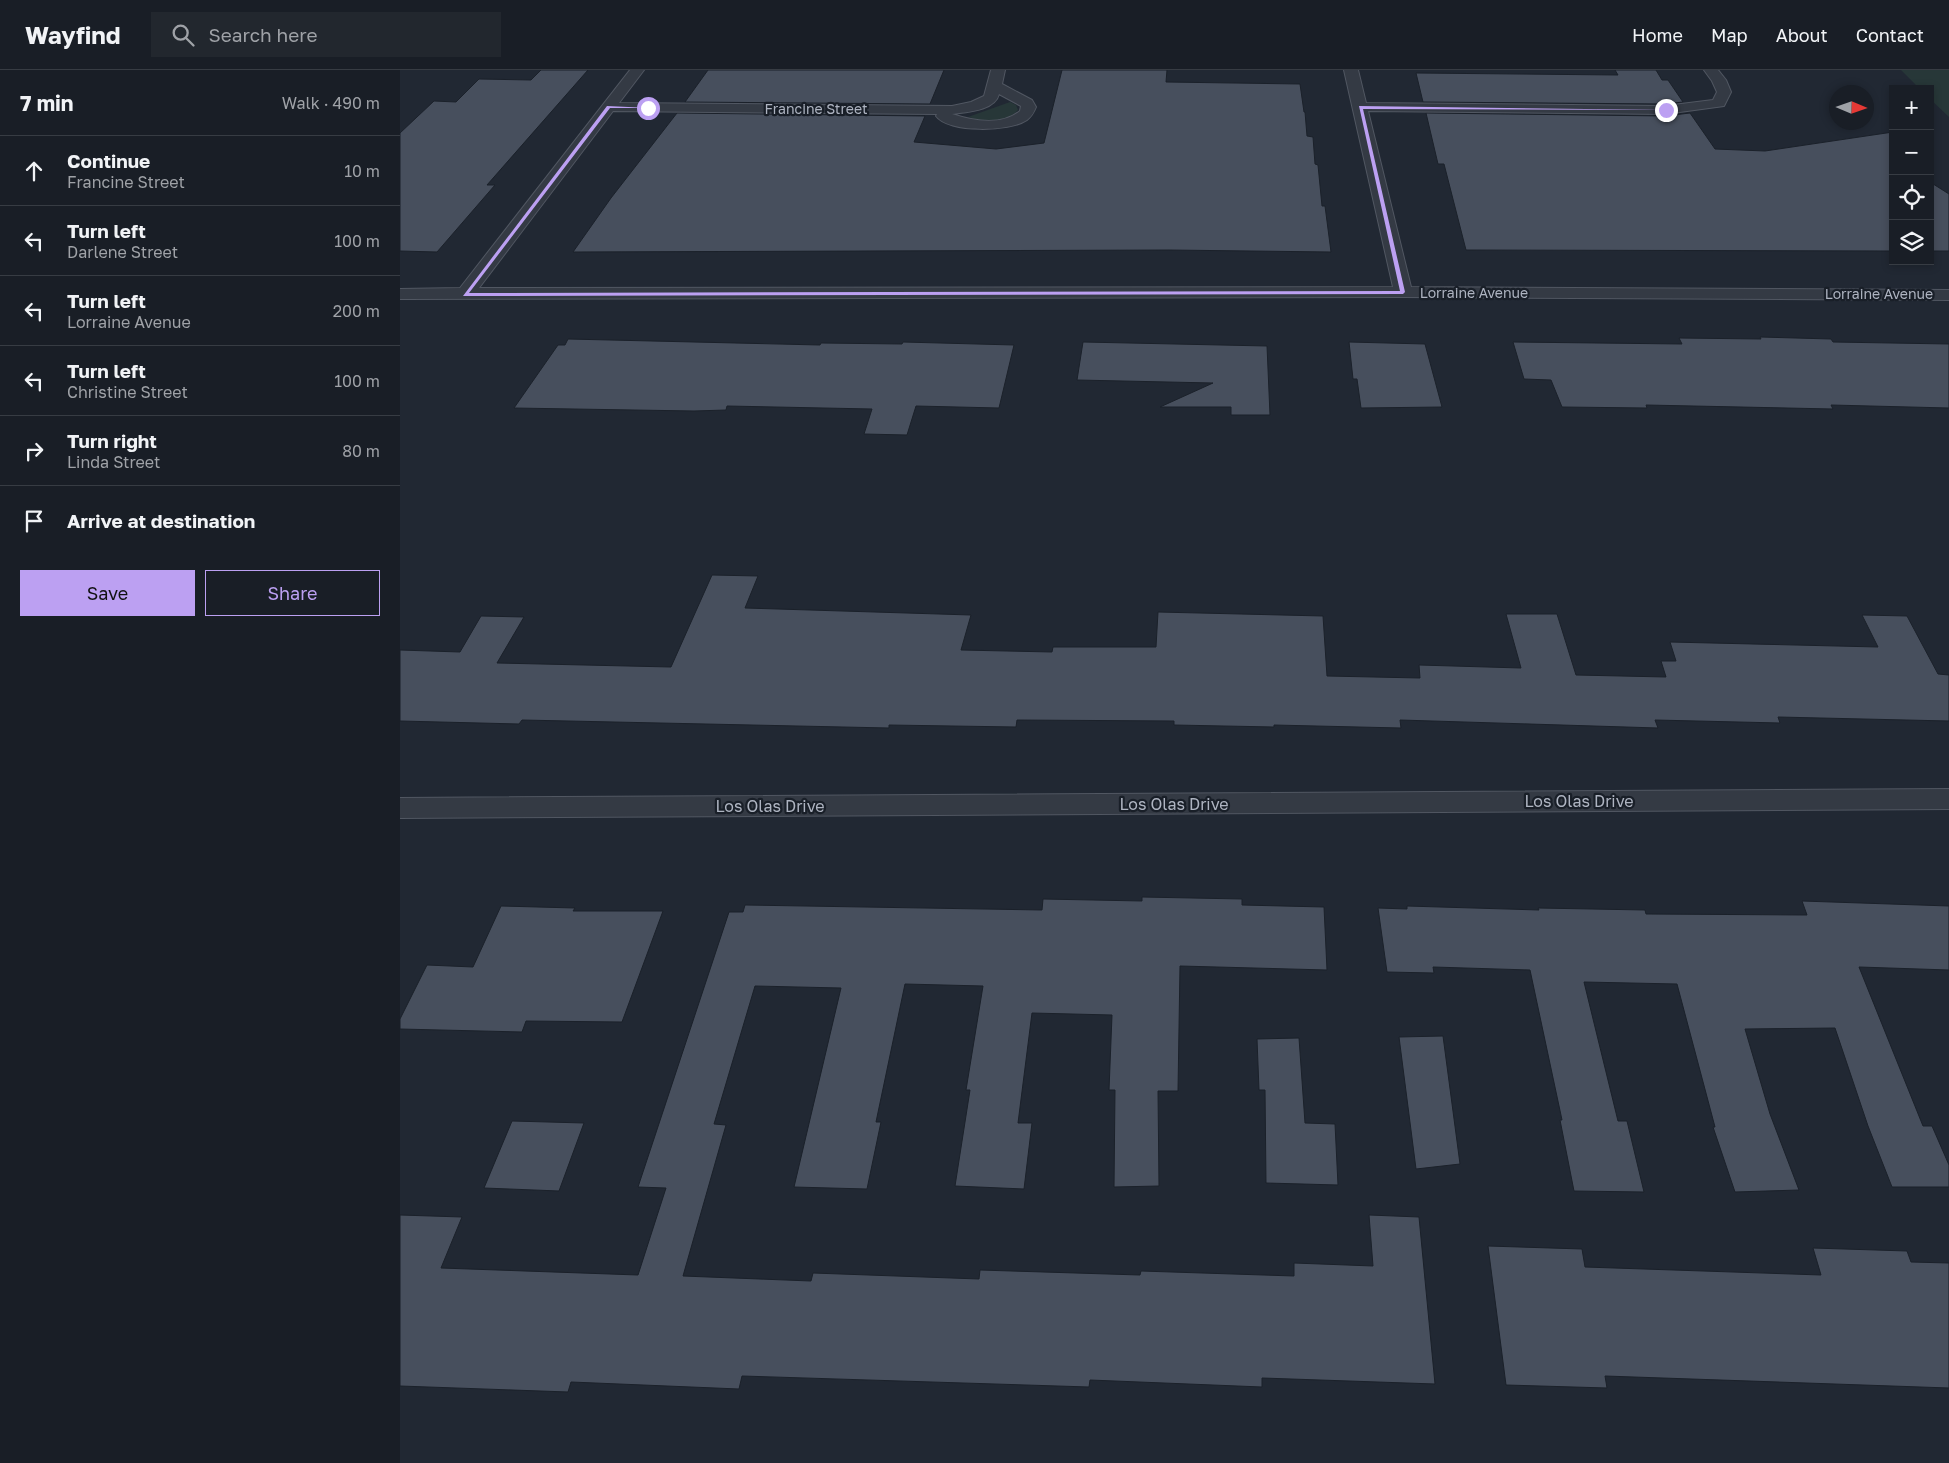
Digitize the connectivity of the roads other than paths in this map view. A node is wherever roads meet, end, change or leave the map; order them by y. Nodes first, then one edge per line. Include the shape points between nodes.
1 (637, 70) edge
2 (998, 70) edge
3 (1351, 70) edge
4 (1711, 70) edge
5 (994, 86) junction
6 (609, 107) junction
7 (1360, 107) junction
8 (924, 110) junction
9 (1403, 292) junction
10 (400, 294) edge
11 (465, 294) junction
12 (1949, 294) edge
13 (1949, 799) edge
14 (400, 808) edge

1 - 6 street
2 - 5 street, Francine Street
3 - 7 street
4 - 7 street via 1724,92 1719,102 1697,108
5 - 8 street, Francine Street via 991,98 975,106
5 - 8 street via 1027,103 1026,115 1002,124 979,125
6 - 8 street, Francine Street
6 - 11 street
7 - 9 street
9 - 11 street, Lorraine Avenue
9 - 12 street, Lorraine Avenue
10 - 11 street, Lorraine Avenue
13 - 14 street, Los Olas Drive

